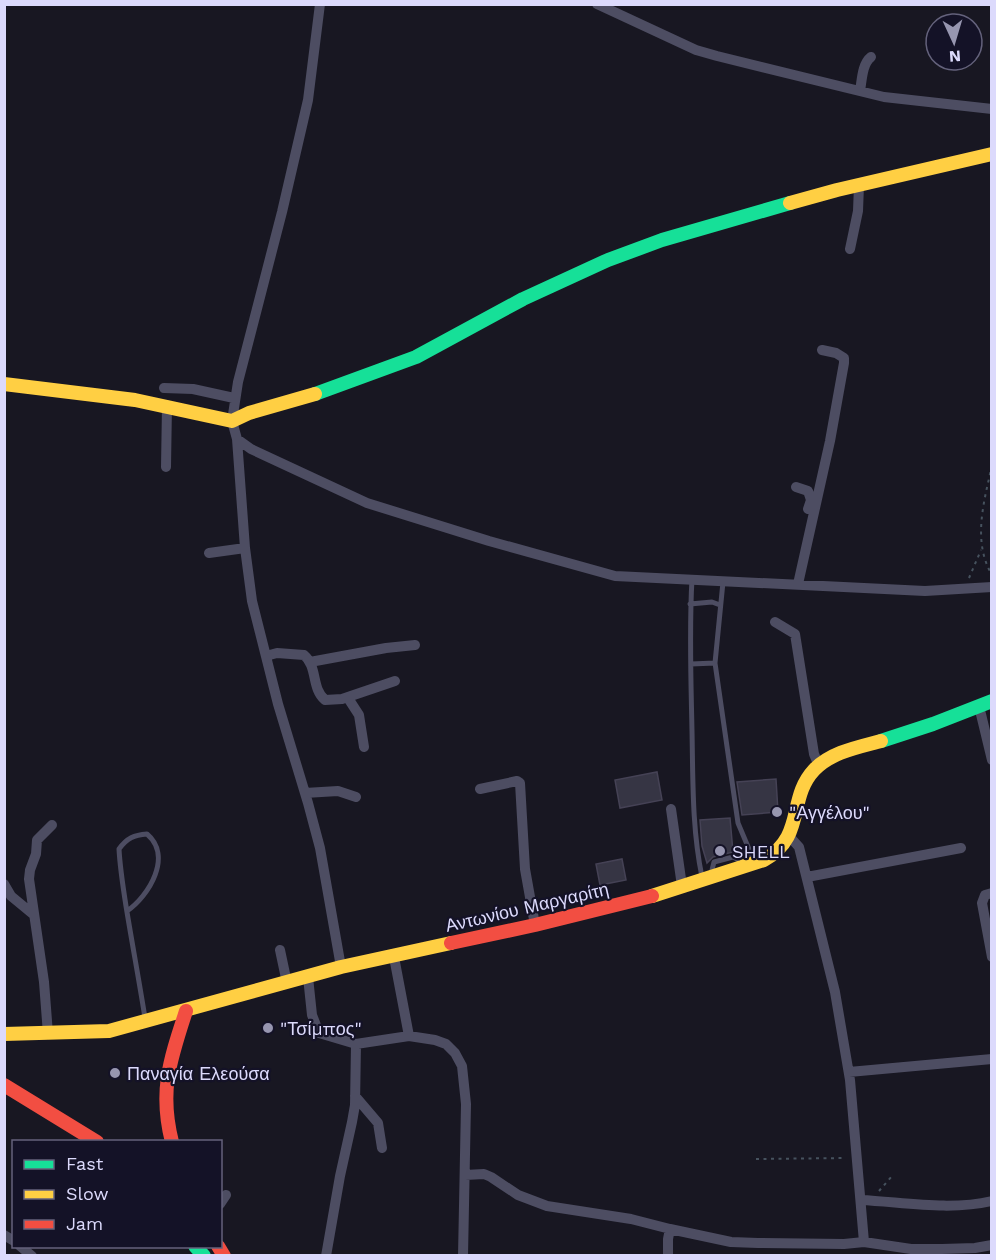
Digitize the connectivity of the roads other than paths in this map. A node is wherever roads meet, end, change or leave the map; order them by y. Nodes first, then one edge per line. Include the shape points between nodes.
1 (320, 4) edge
2 (597, 4) edge
3 (871, 57) dead end
4 (860, 91) junction
5 (992, 109) edge
6 (992, 154) edge
7 (859, 185) junction
8 (850, 249) dead end
9 (822, 350) dead end
10 (4, 384) edge
11 (164, 388) dead end
12 (234, 398) junction
13 (167, 405) junction
14 (232, 421) junction
15 (237, 439) junction
16 (166, 467) dead end
17 (796, 487) dead end
18 (245, 548) junction
19 (209, 553) dead end
20 (692, 579) junction
21 (723, 580) junction
22 (795, 584) junction
23 (992, 587) edge
24 (690, 604) junction
25 (720, 605) junction
26 (775, 622) dead end
27 (415, 645) dead end
28 (266, 656) junction
29 (310, 662) junction
30 (691, 663) junction
31 (715, 663) junction
32 (395, 681) dead end
33 (348, 698) junction
34 (986, 703) edge
35 (364, 747) dead end
36 (992, 760) edge
37 (819, 766) junction
38 (480, 789) dead end
39 (305, 794) junction
40 (356, 796) dead end
41 (671, 809) dead end
42 (52, 825) dead end
43 (789, 836) junction
44 (962, 848) dead end
45 (749, 862) junction
46 (707, 875) junction
47 (807, 877) junction
48 (4, 884) edge
49 (682, 886) junction
50 (992, 892) edge
51 (127, 911) junction
52 (34, 915) junction
53 (535, 925) junction
54 (280, 950) dead end
55 (394, 957) junction
56 (992, 957) edge
57 (341, 967) junction
58 (308, 977) junction
59 (287, 982) junction
60 (186, 1011) junction
61 (146, 1022) junction
62 (4, 1034) edge
63 (48, 1034) junction
64 (409, 1036) junction
65 (356, 1044) junction
66 (992, 1059) edge
67 (849, 1072) junction
68 (4, 1084) edge
69 (355, 1096) junction
70 (94, 1140) edge
71 (172, 1140) edge
72 (382, 1148) dead end
73 (465, 1175) junction
74 (866, 1200) junction
75 (992, 1201) edge
76 (670, 1229) junction
77 (864, 1242) junction
78 (992, 1245) edge
79 (885, 1252) edge
80 (326, 1256) edge
81 (463, 1256) edge
82 (668, 1256) edge

1 - 12 street via 308,100
2 - 4 street via 696,50
3 - 4 street
4 - 5 street
6 - 7 street
7 - 8 street
7 - 14 street via 662,240 608,260 523,299 416,357
9 - 22 street via 836,353 844,358 844,363 830,441
10 - 13 street
11 - 12 street via 193,389
12 - 14 street
13 - 14 street
13 - 16 street
14 - 15 street
15 - 18 street
15 - 20 street via 367,503 489,541 615,576
17 - 22 street via 808,490 811,500
18 - 19 street
18 - 28 street via 252,601
20 - 21 street
20 - 24 lane
21 - 22 street
21 - 25 lane
22 - 23 street via 925,591
24 - 25 lane
24 - 30 lane
25 - 31 lane
26 - 37 street via 795,634
27 - 29 street
28 - 29 street via 290,652 304,655
28 - 39 street
29 - 33 street via 321,697 331,701
30 - 31 lane
30 - 46 lane via 695,830 697,853
31 - 45 lane via 738,823
32 - 33 street
33 - 35 street via 359,715
34 - 36 street
34 - 37 street via 840,754
37 - 43 street, Αντωνίου Μαργαρίτη via 806,784
38 - 53 street via 520,783 525,869
39 - 40 street via 338,791
39 - 57 street via 320,848
41 - 49 street
42 - 52 street via 37,840 30,870
43 - 45 street, Αντωνίου Μαργαρίτη via 778,853
43 - 47 street via 800,847
44 - 47 street
45 - 46 street, Αντωνίου Μαργαρίτη
46 - 49 street, Αντωνίου Μαργαρίτη
47 - 67 street via 835,992
48 - 52 street via 11,896
49 - 53 street, Αντωνίου Μαργαρίτη
50 - 56 street via 981,903
51 - 51 lane via 138,904 154,880 156,850 147,834 136,834 119,849
51 - 61 lane
52 - 63 street
53 - 55 street, Αντωνίου Μαργαρίτη
54 - 59 street
55 - 57 street, Αντωνίου Μαργαρίτη
55 - 64 street
57 - 58 street, Αντωνίου Μαργαρίτη
58 - 59 street, Αντωνίου Μαργαρίτη
58 - 65 street via 316,1029
59 - 60 street, Αντωνίου Μαργαρίτη
60 - 61 street, Αντωνίου Μαργαρίτη
60 - 71 street via 165,1090 164,1108
61 - 63 street, Αντωνίου Μαργαρίτη via 109,1031
62 - 63 street, Αντωνίου Μαργαρίτη
64 - 65 street
64 - 73 street via 446,1044 462,1066
65 - 69 street
66 - 67 street
67 - 74 street
68 - 70 street
69 - 72 street via 378,1123
69 - 80 street
73 - 76 street via 484,1174 518,1195 547,1206
73 - 81 street
74 - 75 street via 953,1205
74 - 77 street
76 - 77 street via 758,1244
76 - 82 street
77 - 79 street
78 - 79 street

